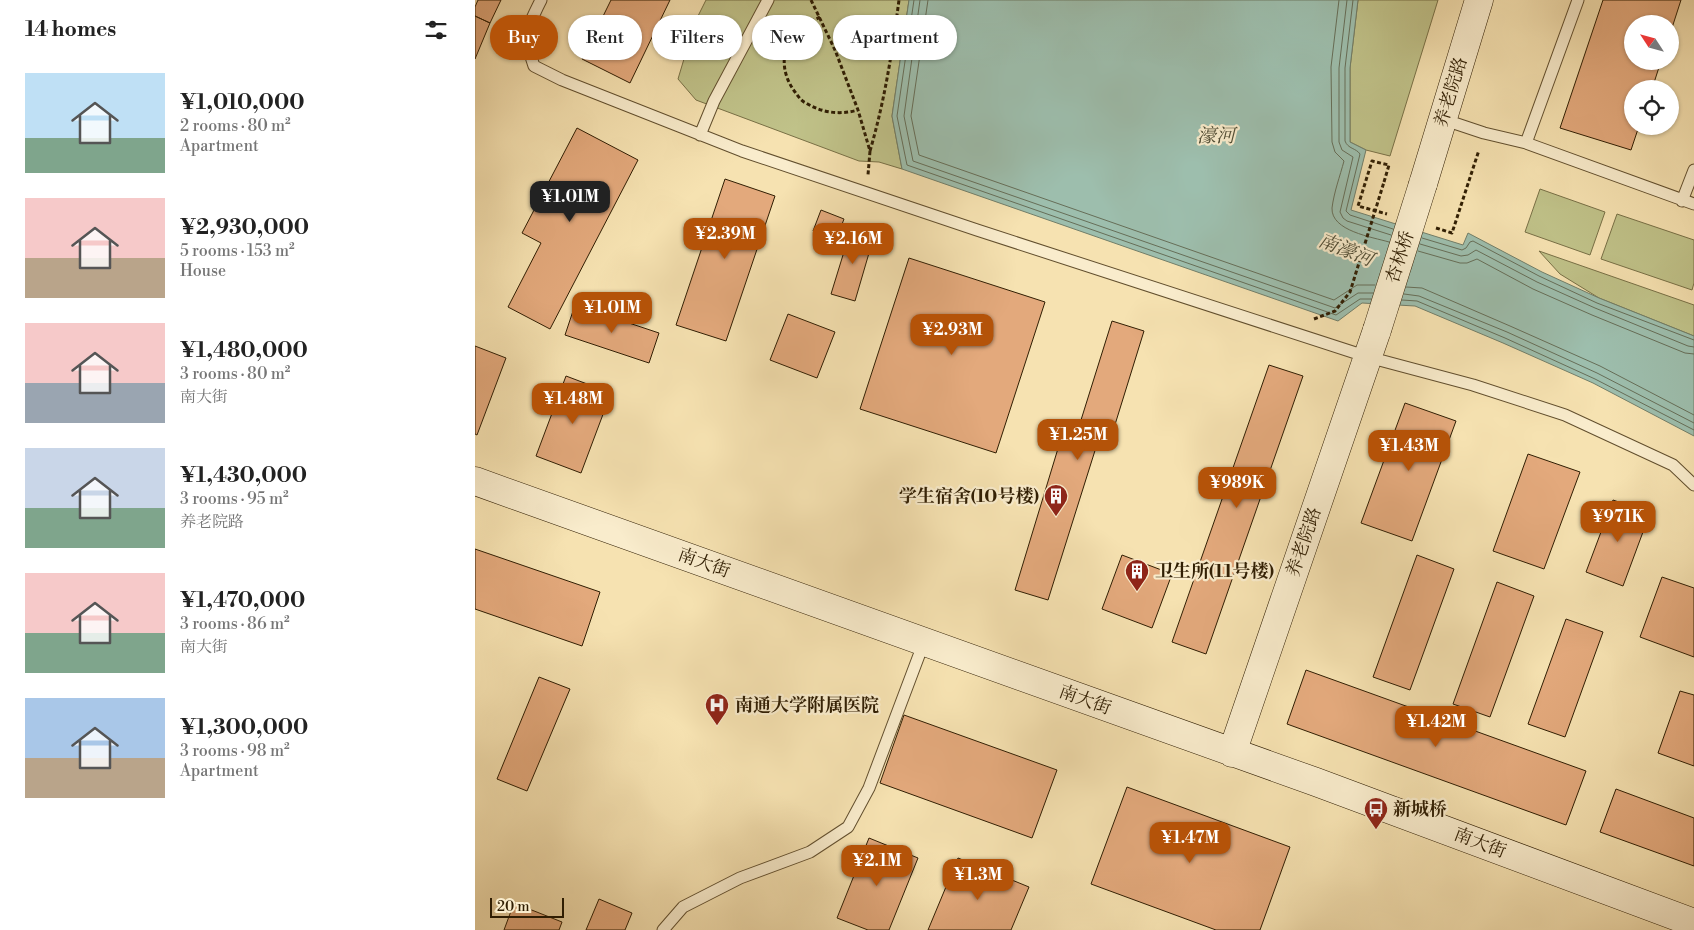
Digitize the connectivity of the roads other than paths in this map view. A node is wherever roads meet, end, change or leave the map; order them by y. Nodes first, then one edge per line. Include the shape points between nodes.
1 (541, 0) edge
2 (768, 0) edge
3 (1479, 0) edge
4 (1578, 0) edge
5 (1442, 119) junction
6 (700, 134) junction
7 (1526, 143) junction
8 (1694, 170) edge
9 (1423, 184) joint
10 (1682, 201) junction
11 (1694, 204) edge
12 (1377, 330) joint
13 (1367, 357) junction
14 (475, 481) edge
15 (1694, 485) edge
16 (924, 642) junction
17 (1232, 753) junction
18 (1694, 924) edge
19 (663, 930) edge

1 - 6 lane via 529,26 527,48 534,66 561,80
2 - 6 lane
3 - 5 main road, 养老院路
4 - 7 lane
5 - 7 lane
5 - 9 main road, 养老院路
6 - 13 lane via 986,234
7 - 10 lane
8 - 10 lane
9 - 12 main road, 杏林桥, bridge
10 - 11 lane
12 - 13 main road, 养老院路
13 - 15 lane via 1473,385 1565,415 1673,464
13 - 17 main road, 养老院路
14 - 16 main road, 南大街
16 - 17 main road, 南大街
16 - 19 lane via 869,788 848,827 809,852 740,878 683,906
17 - 18 main road, 南大街

